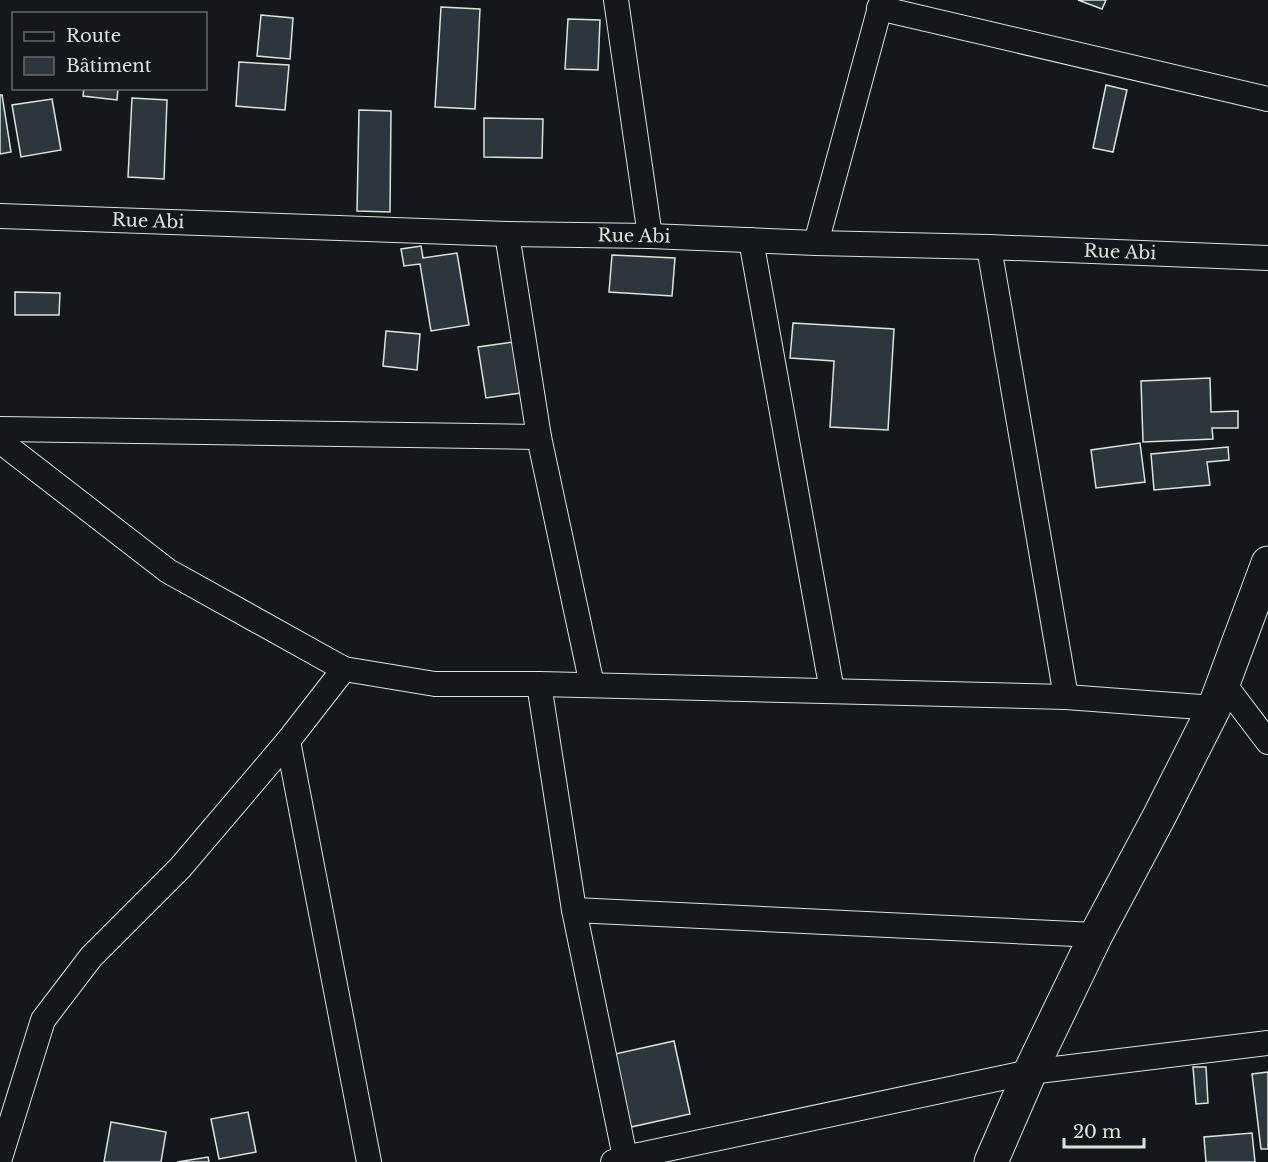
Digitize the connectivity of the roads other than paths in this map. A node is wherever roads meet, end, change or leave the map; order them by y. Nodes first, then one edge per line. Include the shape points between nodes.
1 (616, 0) edge
2 (880, 4) edge
3 (1268, 99) edge
4 (0, 216) edge
5 (507, 234) junction
6 (650, 236) junction
7 (751, 240) junction
8 (816, 243) junction
9 (989, 247) junction
10 (1268, 258) edge
11 (0, 429) edge
12 (539, 437) junction
13 (0, 441) edge
14 (1268, 563) edge
15 (344, 669) junction
16 (539, 684) junction
17 (592, 686) junction
18 (832, 691) junction
19 (1219, 696) junction
20 (1066, 697) junction
21 (288, 741) junction
22 (1268, 742) edge
23 (574, 910) junction
24 (1096, 935) junction
25 (1268, 1043) edge
26 (1030, 1072) junction
27 (0, 1158) edge
28 (621, 1161) edge
29 (369, 1162) edge
30 (991, 1162) edge

1 - 6 street
2 - 3 street
2 - 8 street
4 - 5 street, Rue Abi
5 - 6 street, Rue Abi
5 - 12 street
6 - 7 street, Rue Abi
7 - 8 street, Rue Abi
7 - 18 street
8 - 9 street, Rue Abi
9 - 10 street, Rue Abi
9 - 20 street
11 - 12 street
12 - 17 street
13 - 15 street via 168,571
14 - 19 street
15 - 16 street via 435,684
15 - 21 street
16 - 17 street
16 - 23 street
17 - 18 street
18 - 20 street
19 - 20 street
19 - 22 street
19 - 24 street
21 - 27 street via 180,868 91,957 44,1020
21 - 29 street
23 - 24 street
23 - 28 street
24 - 26 street
25 - 26 street
26 - 28 street
26 - 30 street

